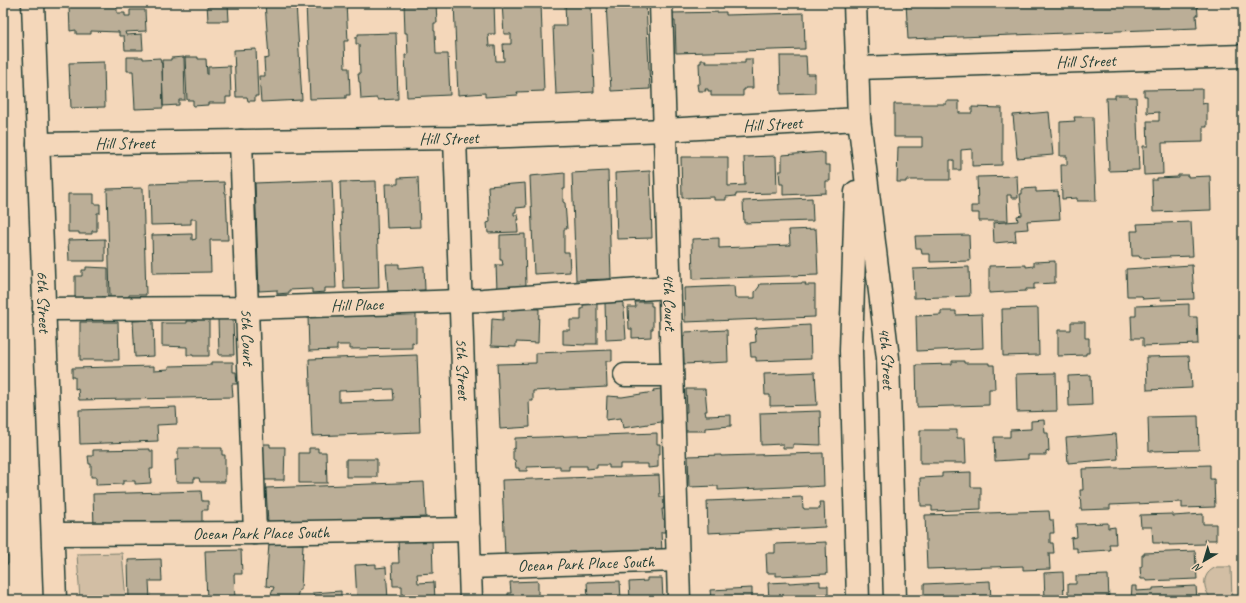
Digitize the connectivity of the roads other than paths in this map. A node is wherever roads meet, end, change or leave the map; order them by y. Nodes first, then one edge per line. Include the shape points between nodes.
1 (32, 3) edge
2 (661, 3) edge
3 (855, 3) edge
4 (1243, 56) edge
5 (857, 68) junction
6 (859, 119) junction
7 (665, 130) junction
8 (455, 138) junction
9 (241, 141) junction
10 (38, 144) junction
11 (669, 287) junction
12 (461, 301) junction
13 (246, 308) junction
14 (44, 309) junction
15 (625, 375) dead end
16 (672, 375) junction
17 (469, 529) junction
18 (255, 533) junction
19 (53, 534) junction
20 (677, 560) junction
21 (470, 567) junction
22 (54, 598) edge
23 (471, 600) edge
24 (679, 600) edge
25 (858, 600) edge
26 (895, 600) edge

1 - 10 street, 6th Street
2 - 7 street, 4th Court
3 - 5 street, 4th Street
4 - 5 street, Hill Street
5 - 6 street, 4th Street
6 - 7 street, Hill Street
6 - 25 street, 4th Street via 852,351
6 - 26 street, 4th Street via 888,358
7 - 8 street, Hill Street
7 - 11 street, 4th Court
8 - 9 street, Hill Street
8 - 12 street, 5th Street
9 - 10 street, Hill Street
9 - 13 street, 5th Court
10 - 14 street, 6th Street
11 - 12 street, Hill Place
11 - 16 street, 4th Court
12 - 13 street, Hill Place
12 - 17 street, 5th Street
13 - 14 street, Hill Place
13 - 18 street, 5th Court
14 - 19 street, 6th Street
15 - 16 street
16 - 20 street, 4th Court
17 - 18 street, Ocean Park Place South
17 - 21 street, 5th Street
18 - 19 street, Ocean Park Place South
19 - 22 street, 6th Street
20 - 21 street, Ocean Park Place South
20 - 24 street, 4th Court
21 - 23 street, 5th Street

